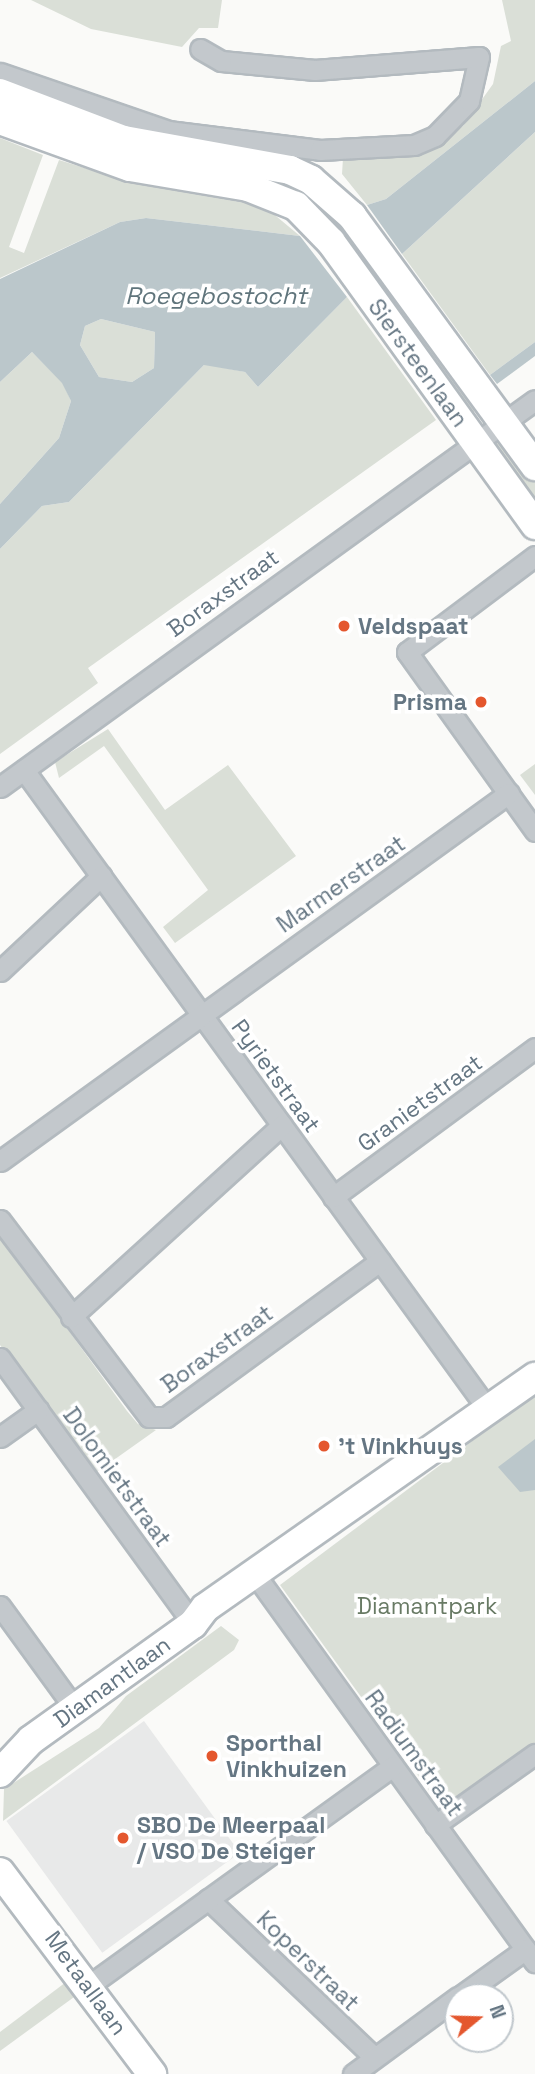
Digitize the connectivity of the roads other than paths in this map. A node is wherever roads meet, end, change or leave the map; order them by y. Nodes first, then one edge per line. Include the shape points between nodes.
1 (200, 49) dead end
2 (0, 73) edge
3 (0, 93) edge
4 (0, 121) edge
5 (320, 149) junction
6 (164, 151) junction
7 (311, 180) junction
8 (296, 206) junction
9 (535, 400) edge
10 (503, 424) junction
11 (476, 442) junction
12 (535, 466) edge
13 (535, 525) edge
14 (535, 556) edge
15 (23, 770) junction
16 (0, 787) edge
17 (509, 793) junction
18 (535, 831) edge
19 (101, 876) junction
20 (0, 971) edge
21 (201, 1014) junction
22 (535, 1048) edge
23 (282, 1125) junction
24 (0, 1161) edge
25 (333, 1197) junction
26 (0, 1220) edge
27 (380, 1261) junction
28 (71, 1317) junction
29 (0, 1358) edge
30 (535, 1377) edge
31 (38, 1410) junction
32 (489, 1411) junction
33 (0, 1437) edge
34 (258, 1578) junction
35 (0, 1606) edge
36 (193, 1624) junction
37 (75, 1709) junction
38 (31, 1740) junction
39 (0, 1753) edge
40 (535, 1754) edge
41 (393, 1766) junction
42 (0, 1773) edge
43 (435, 1825) junction
44 (0, 1851) edge
45 (0, 1872) edge
46 (20, 1893) junction
47 (208, 1899) junction
48 (530, 1956) edge
49 (483, 1983) edge
50 (88, 1986) junction
51 (444, 2007) edge
52 (374, 2057) junction
53 (152, 2074) edge
54 (352, 2074) edge

1 - 5 street, Siersteenlaan via 221,61 315,70 479,57 470,101 435,136 414,145
2 - 6 street, Siersteenlaan
3 - 6 main road, Siersteenlaan
4 - 6 main road, Siersteenlaan
5 - 6 street, Siersteenlaan
5 - 7 street via 324,161
6 - 7 main road, Siersteenlaan via 290,170
6 - 8 main road, Siersteenlaan
7 - 8 street
7 - 10 main road, Siersteenlaan via 352,216
8 - 11 main road, Siersteenlaan via 331,242
9 - 10 street, Boraxstraat
10 - 11 street, Boraxstraat
10 - 12 main road, Siersteenlaan
11 - 13 main road, Siersteenlaan
11 - 15 street, Boraxstraat
14 - 17 street via 407,652
15 - 16 street, Boraxstraat
15 - 19 street, Pyrietstraat
17 - 18 street
17 - 21 street, Marmerstraat
19 - 20 street
19 - 21 street, Pyrietstraat
21 - 23 street, Pyrietstraat
21 - 24 street
22 - 25 street, Granietstraat
23 - 25 street, Pyrietstraat
23 - 28 street
25 - 27 street, Pyrietstraat
26 - 28 street, Boraxstraat
27 - 28 street, Boraxstraat via 166,1417 149,1416 136,1407
27 - 32 street, Pyrietstraat
29 - 31 street, Dolomietstraat
30 - 32 main road, Diamantlaan
31 - 33 street
31 - 36 street, Dolomietstraat
32 - 34 main road, Diamantlaan via 321,1532 308,1549
34 - 36 main road, Diamantlaan via 212,1619
34 - 41 street, Radiumstraat
35 - 37 street
36 - 37 main road, Diamantlaan
37 - 38 main road, Diamantlaan
38 - 39 main road, Diamantlaan
38 - 42 main road, Diamantlaan
40 - 43 street
41 - 43 street, Radiumstraat
41 - 47 street
43 - 48 street, Radiumstraat
44 - 46 main road, Metaallaan
45 - 46 main road, Metaallaan
46 - 50 main road, Metaallaan
47 - 50 street
47 - 52 street, Koperstraat
48 - 49 street
50 - 53 main road, Metaallaan
51 - 52 street
52 - 54 street

